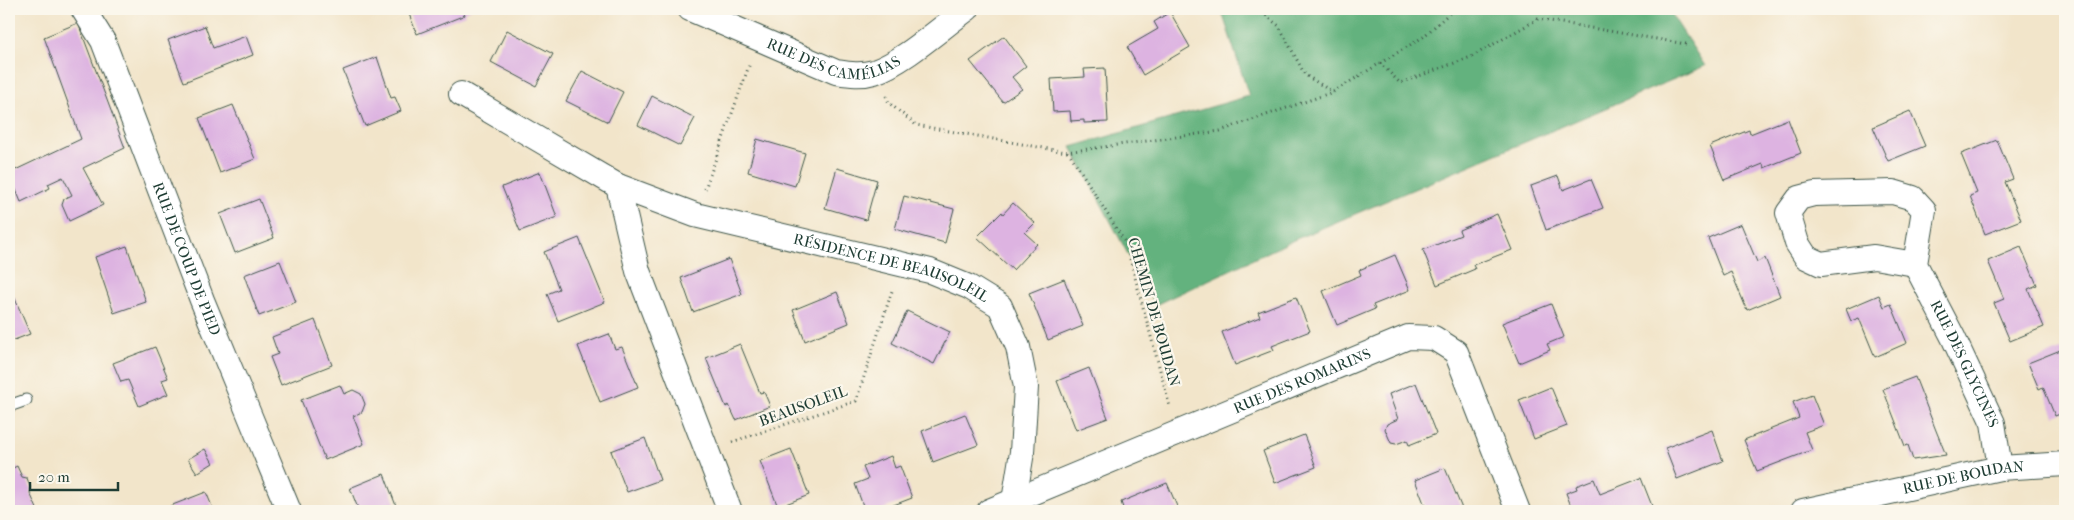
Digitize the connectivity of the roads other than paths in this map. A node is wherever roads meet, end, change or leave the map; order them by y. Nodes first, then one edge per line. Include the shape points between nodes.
1 (83, 9) edge
2 (690, 9) edge
3 (967, 9) edge
4 (461, 94) dead end
5 (618, 186) junction
6 (1915, 264) junction
7 (26, 400) dead end
8 (9, 406) edge
9 (2065, 464) edge
10 (2000, 468) junction
11 (1014, 501) junction
12 (289, 511) edge
13 (730, 511) edge
14 (989, 511) edge
15 (1518, 511) edge
16 (1803, 511) edge

1 - 12 street, RUE DE COUP DE PIED via 103,41 202,300
2 - 3 street, RUE DES CAMÉLIAS via 836,72 858,75 892,64
4 - 5 street, RÉSIDENCE DE BEAUSOLEIL
5 - 11 street, RÉSIDENCE DE BEAUSOLEIL via 695,215 930,271 969,287 1000,306 1018,348 1026,387 1022,452
5 - 13 street via 638,271
6 - 6 street via 1924,210 1913,198 1893,192 1814,194 1799,198 1788,213 1797,243 1806,257 1821,264 1874,257
6 - 10 street, RUE DES GLYCINES via 1993,422
7 - 8 lane
9 - 10 street, RUE DE BOUDAN
10 - 16 street, RUE DE BOUDAN
11 - 14 street, RUE DES ROMARINS
11 - 15 street, RUE DES ROMARINS via 1408,336 1434,338 1456,352

